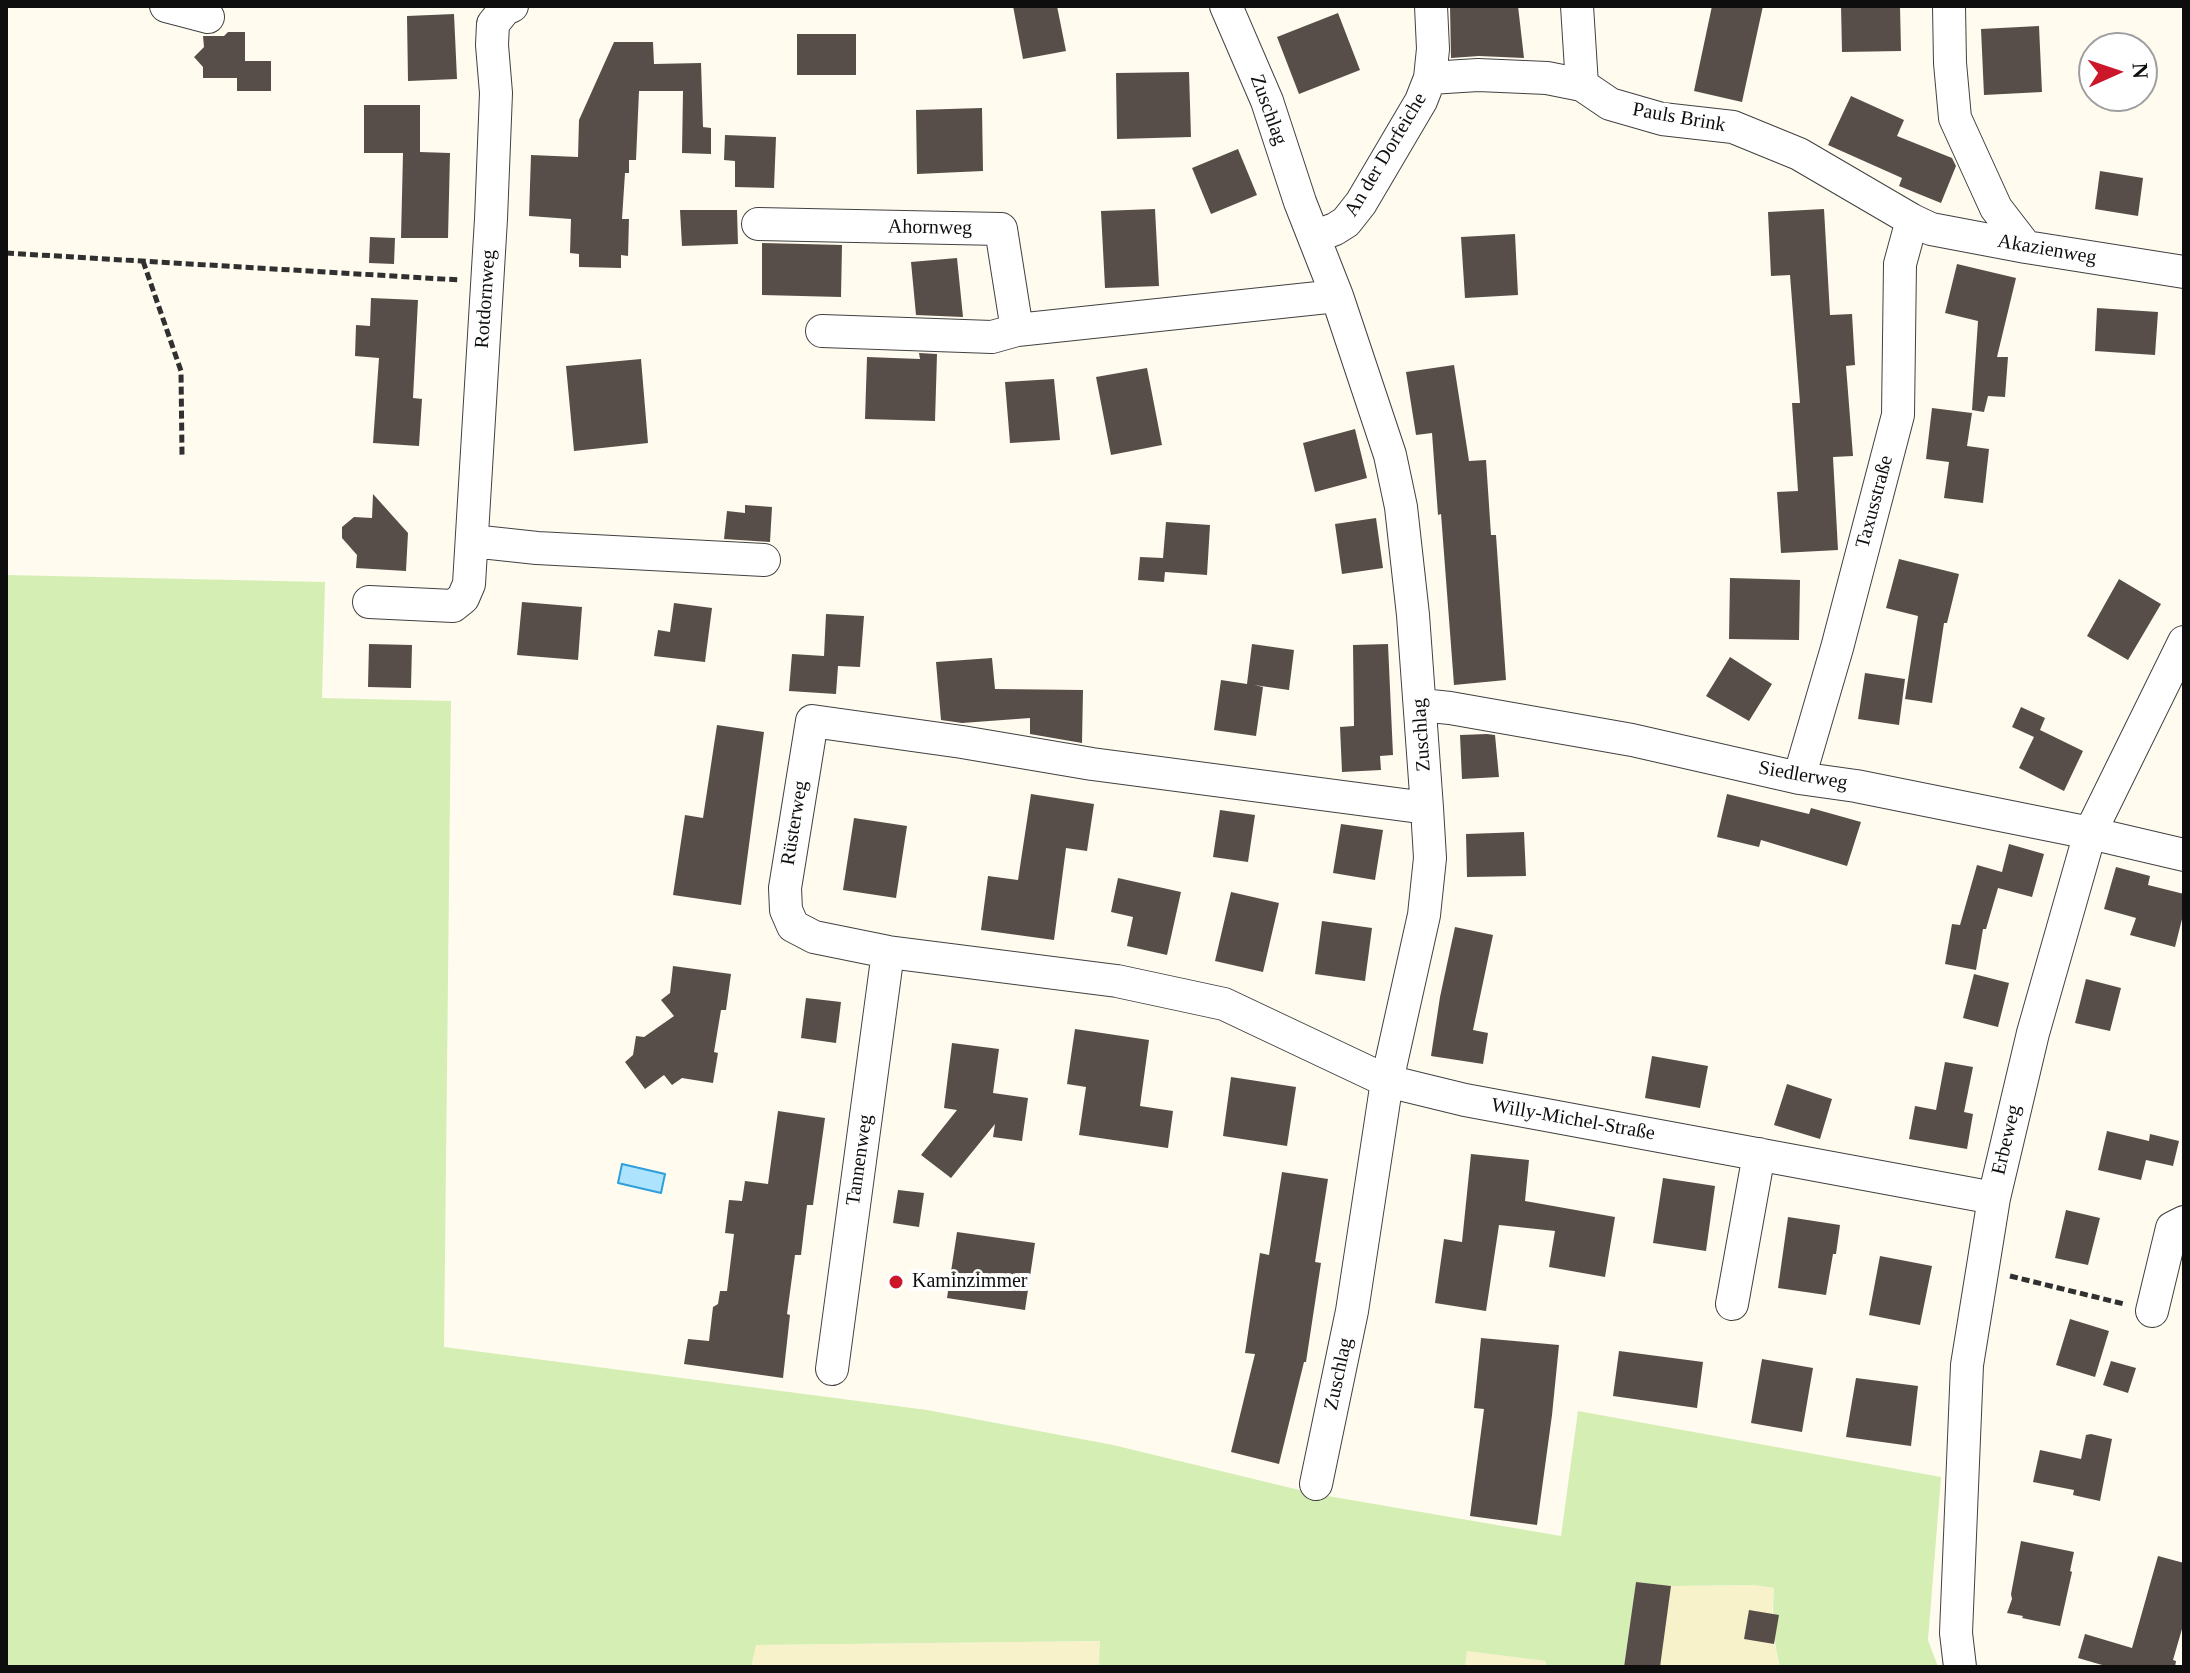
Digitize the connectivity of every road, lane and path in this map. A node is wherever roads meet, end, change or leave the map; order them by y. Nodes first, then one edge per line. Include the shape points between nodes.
1 (166, 6) edge
2 (1226, 6) edge
3 (1431, 6) edge
4 (1577, 6) edge
5 (1949, 6) edge
6 (505, 11) edge
7 (208, 17) dead end
8 (1430, 78) junction
9 (1582, 85) junction
10 (1912, 220) junction
11 (758, 224) dead end
12 (1314, 237) junction
13 (2026, 247) junction
14 (6, 253) edge
15 (143, 261) junction
16 (2184, 272) edge
17 (486, 282) junction
18 (1337, 296) junction
19 (1017, 330) junction
20 (822, 331) dead end
21 (182, 455) dead end
22 (472, 541) junction
23 (764, 560) dead end
24 (369, 602) dead end
25 (2184, 642) edge
26 (1421, 705) junction
27 (1799, 778) junction
28 (1427, 808) junction
29 (2090, 833) junction
30 (2184, 855) edge
31 (888, 952) junction
32 (1387, 1081) junction
33 (1759, 1154) junction
34 (1994, 1198) junction
35 (2184, 1222) edge
36 (1981, 1269) junction
37 (1732, 1304) dead end
38 (2152, 1311) joint
39 (832, 1369) dead end
40 (1316, 1484) dead end
41 (1960, 1667) edge

1 - 7 street
2 - 12 street, Zuschlag via 1267,101
3 - 8 street, An der Dorfeiche
4 - 9 street
5 - 13 street via 1955,118 1996,208
6 - 17 street, Rotdornweg via 493,24 496,93
8 - 9 street, Pauls Brink via 1533,77
8 - 12 street, An der Dorfeiche via 1361,203 1346,222
9 - 10 street, Pauls Brink via 1610,104 1662,119 1733,127 1799,154
10 - 13 street, Akazienweg via 1931,229
10 - 27 street, Taxusstraße via 1900,264 1898,415
11 - 19 street, Ahornweg via 1001,229
12 - 18 street, Zuschlag
13 - 16 street, Akazienweg
14 - 15 path
15 - 17 path
15 - 21 path via 181,371
17 - 22 street, Rotdornweg
18 - 19 street
18 - 26 street, Zuschlag via 1396,481
19 - 20 street via 992,337
22 - 23 street
22 - 24 street, Rotdornweg via 469,584 453,606
25 - 29 street, Erbeweg
26 - 27 street, Siedlerweg via 1632,740
26 - 28 street, Zuschlag
27 - 29 street, Siedlerweg
28 - 31 street, Rüsterweg via 812,721 786,910 793,926 814,937
28 - 32 street, Zuschlag via 1430,858 1424,915
29 - 30 street, Siedlerweg
29 - 34 street, Erbeweg via 2033,1033
31 - 32 street, Rüsterweg via 1117,981 1224,1004
31 - 39 street, Tannenweg
32 - 33 street, Willy-Michel-Straße
32 - 40 street, Zuschlag via 1352,1311
33 - 34 street, Willy-Michel-Straße
33 - 37 street
34 - 36 street, Erbeweg
35 - 38 street via 2172,1228
36 - 38 path
36 - 41 street, Erbeweg via 1966,1383 1956,1633

